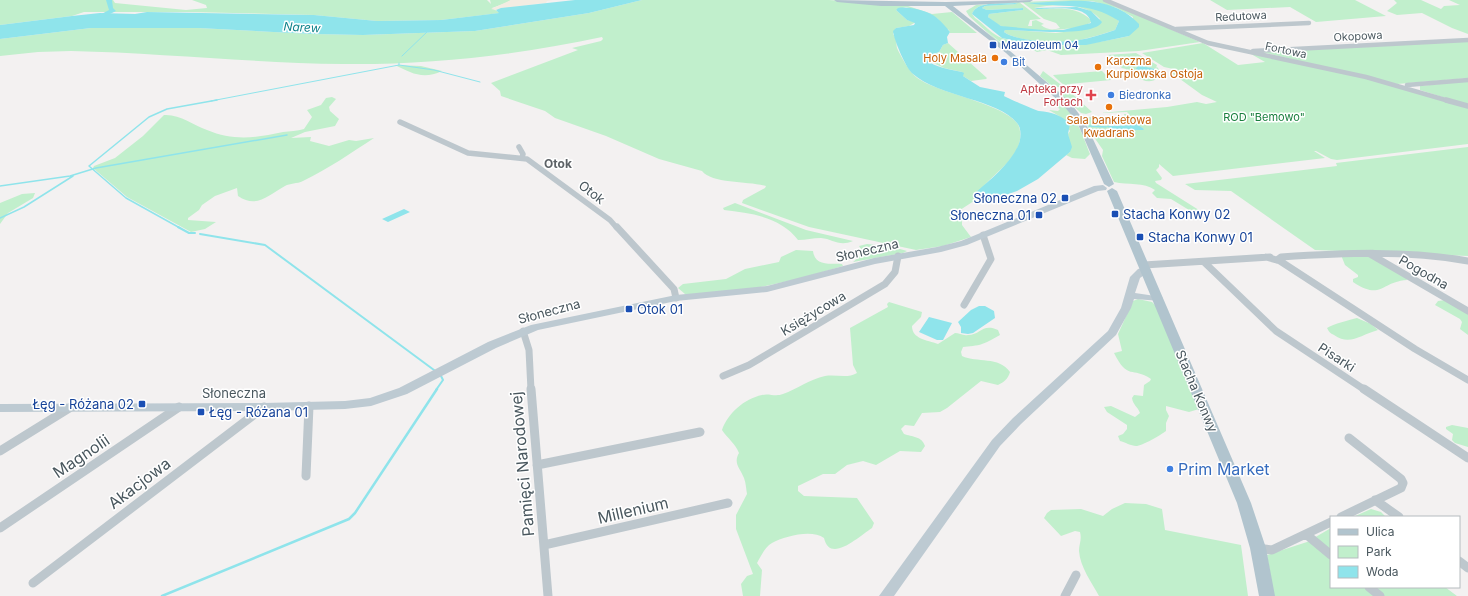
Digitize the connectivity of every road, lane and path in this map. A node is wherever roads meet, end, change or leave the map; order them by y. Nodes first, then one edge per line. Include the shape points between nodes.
1 (837, 0) edge
2 (1030, 0) edge
3 (1105, 0) edge
4 (1004, 1) edge
5 (944, 2) edge
6 (960, 2) edge
7 (963, 15) junction
8 (1309, 23) dead end
9 (1173, 29) junction
10 (1468, 40) edge
11 (1250, 52) junction
12 (1468, 80) edge
13 (1401, 86) junction
14 (1468, 106) edge
15 (400, 122) dead end
16 (519, 147) dead end
17 (522, 158) junction
18 (1108, 188) junction
19 (983, 235) junction
20 (1368, 253) junction
21 (898, 256) junction
22 (1273, 258) junction
23 (1468, 261) edge
24 (1204, 262) junction
25 (1145, 268) junction
26 (1130, 295) junction
27 (676, 298) junction
28 (1158, 298) junction
29 (964, 305) dead end
30 (1468, 312) edge
31 (523, 331) junction
32 (723, 376) dead end
33 (1468, 380) edge
34 (309, 406) junction
35 (71, 407) junction
36 (179, 407) junction
37 (264, 407) junction
38 (0, 408) edge
39 (700, 432) dead end
40 (1350, 438) dead end
41 (0, 451) edge
42 (1468, 458) edge
43 (537, 465) junction
44 (306, 476) dead end
45 (1375, 500) junction
46 (728, 503) dead end
47 (1343, 516) edge
48 (1398, 516) edge
49 (1330, 523) edge
50 (0, 528) edge
51 (1307, 535) junction
52 (544, 546) junction
53 (1258, 548) junction
54 (1330, 554) edge
55 (1460, 562) edge
56 (1468, 568) edge
57 (1076, 575) dead end
58 (32, 582) dead end
59 (1370, 588) edge
60 (548, 596) edge
61 (886, 596) edge
62 (1065, 596) edge
63 (1267, 596) edge
64 (1380, 596) edge

1 - 5 main road via 900,4
2 - 4 main road
3 - 9 street, Fortowa
4 - 6 main road
5 - 6 main road
5 - 7 main road, Stacha Konwy
6 - 7 main road
7 - 18 main road, Stacha Konwy via 1073,110 1084,128
8 - 9 street, Redutowa
9 - 11 street, Fortowa via 1208,43
10 - 11 street, Okopowa
11 - 13 street, Fortowa
12 - 13 street
13 - 14 street, Fortowa
15 - 17 street, Otok via 468,153
16 - 17 street via 524,154
17 - 27 street, Otok via 527,159 610,220 674,289
18 - 19 street, Słoneczna via 1097,188
18 - 25 main road, Stacha Konwy
19 - 21 street, Słoneczna via 954,246
19 - 29 street via 991,259
20 - 22 street
20 - 23 street via 1440,256
20 - 30 street, Pogodna
21 - 27 street, Słoneczna via 758,290
21 - 32 street, Księżycowa via 896,274 885,284 749,365
22 - 24 street
22 - 33 street
24 - 25 street
24 - 42 street, Pisarki via 1276,331
25 - 26 street via 1135,277
25 - 28 main road, Stacha Konwy
26 - 28 street
26 - 61 street via 1122,316 1109,336 996,443
27 - 31 street, Słoneczna via 608,310
28 - 53 main road, Stacha Konwy via 1237,485
31 - 34 street, Słoneczna via 396,394 352,405
31 - 43 street, Pamięci Narodowej via 529,347
34 - 37 street, Słoneczna
34 - 44 street
35 - 36 street, Słoneczna
35 - 38 street, Słoneczna
35 - 41 street
36 - 37 street, Słoneczna
36 - 50 street, Magnolii
37 - 58 street, Akacjowa
39 - 43 street
40 - 45 street via 1402,481 1401,488
43 - 52 street, Pamięci Narodowej
45 - 47 street
45 - 48 street
46 - 52 street, Millenium
49 - 51 street
51 - 53 street via 1272,550
51 - 54 street
52 - 60 street, Pamięci Narodowej
53 - 63 main road, Stacha Konwy
55 - 56 street
57 - 62 street
59 - 64 street

